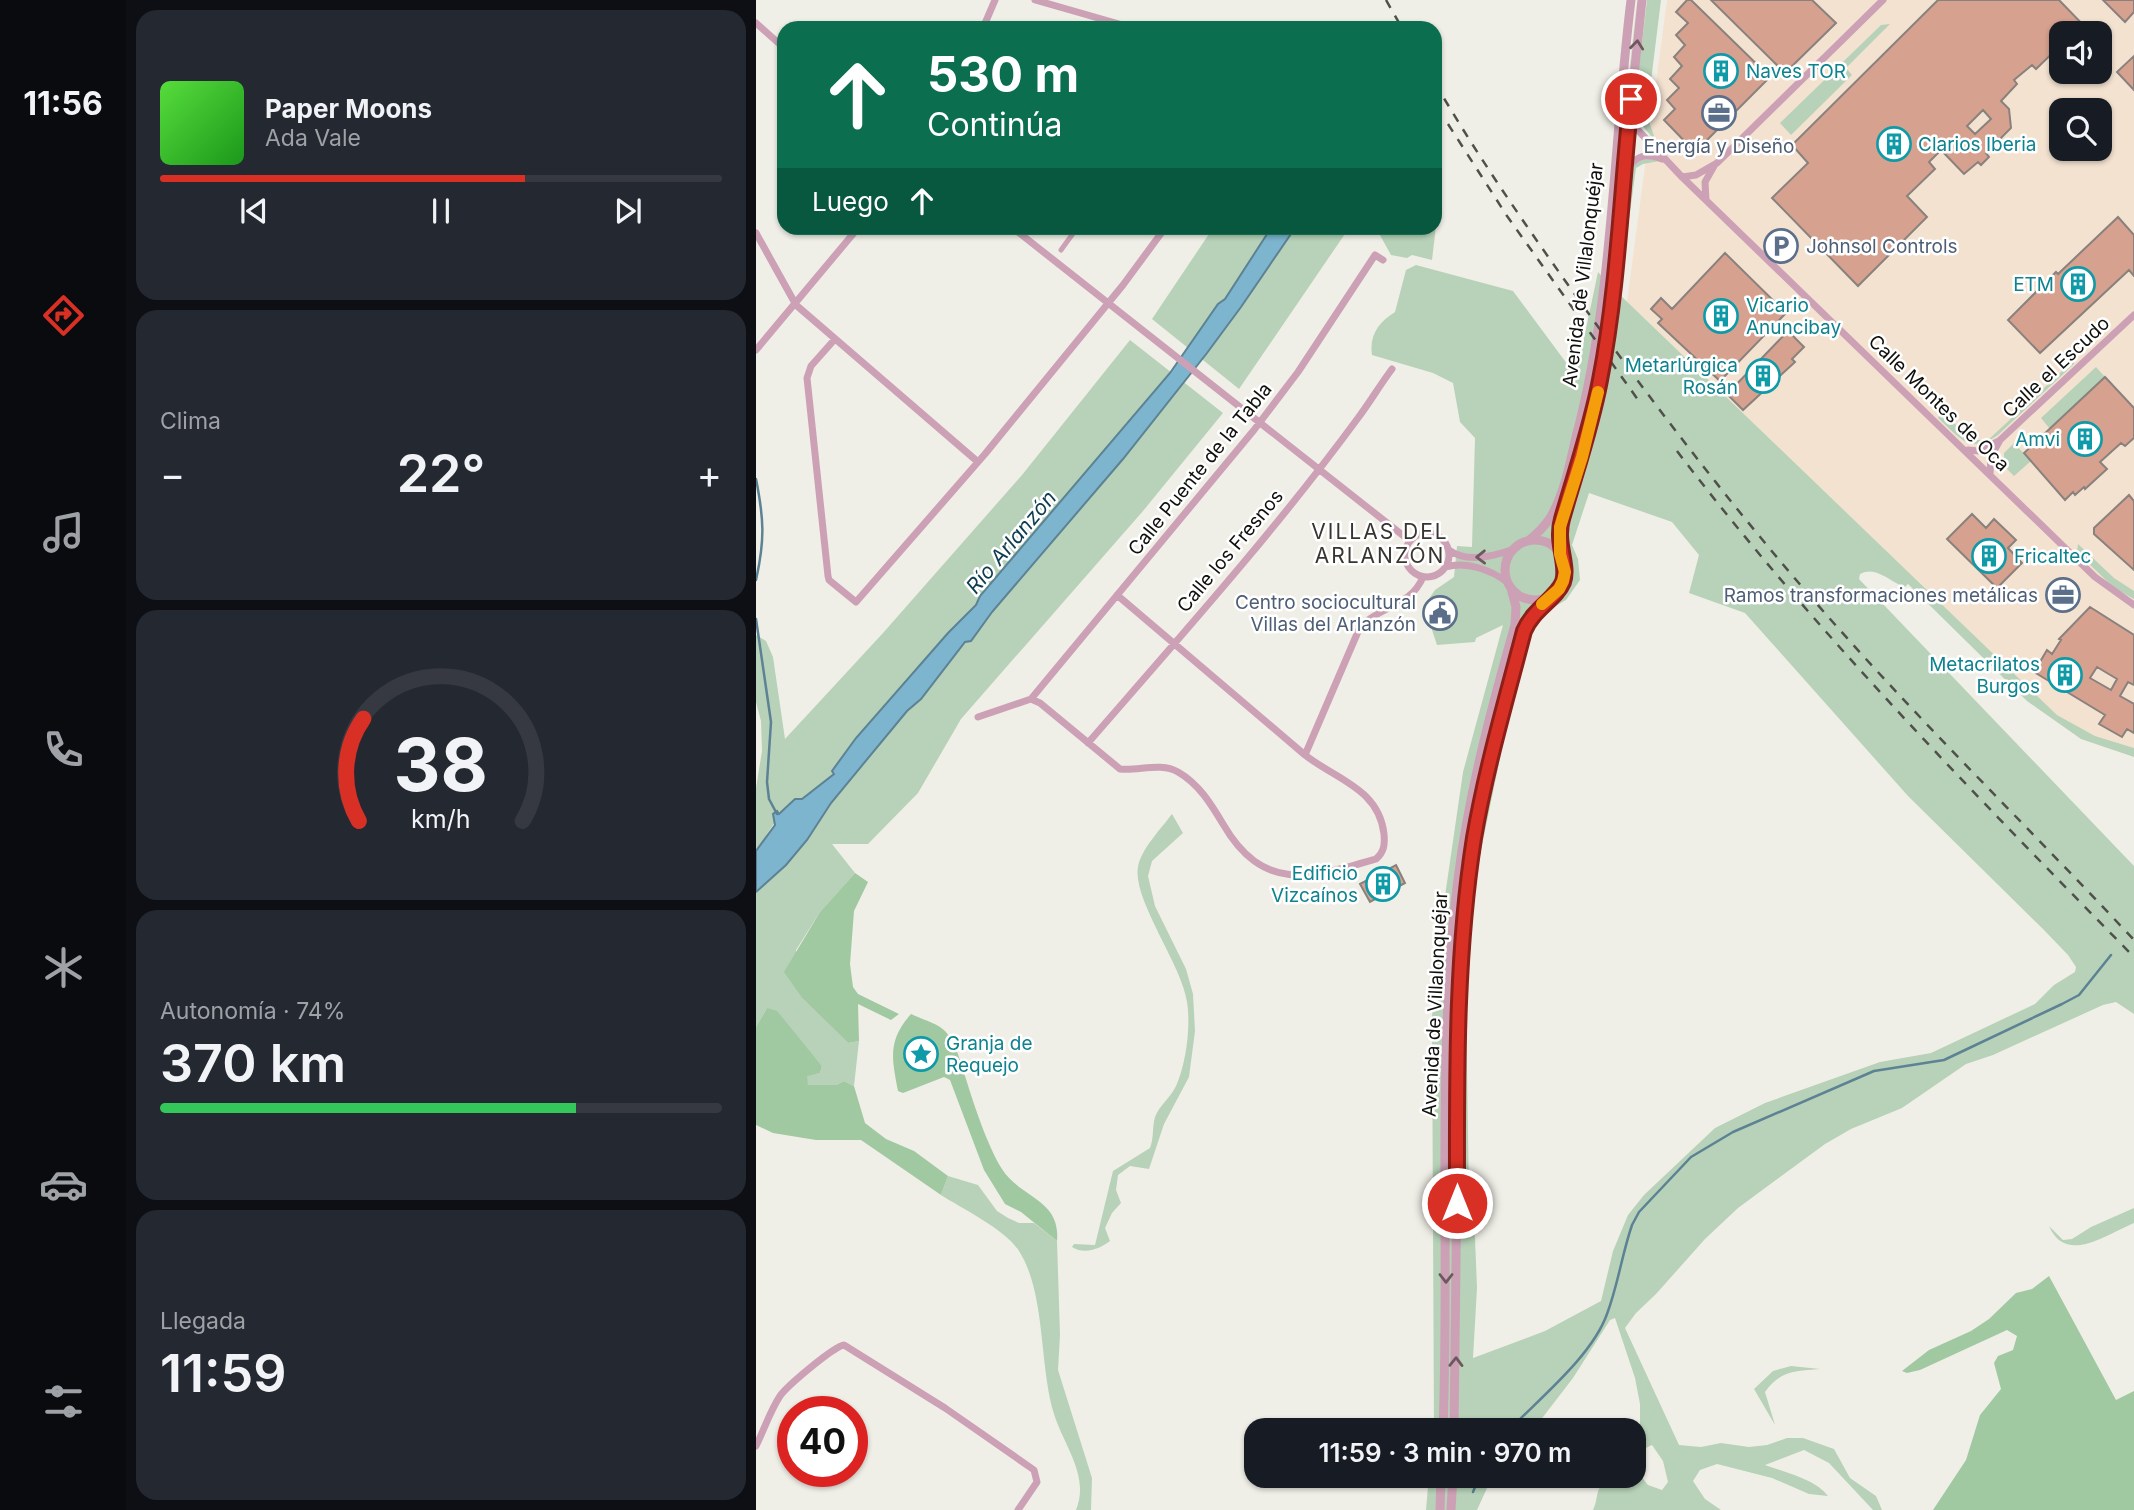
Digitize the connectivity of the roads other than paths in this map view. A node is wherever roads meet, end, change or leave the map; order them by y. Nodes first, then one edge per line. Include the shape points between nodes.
1 (995, 0) edge
2 (1035, 0) edge
3 (1631, 0) edge
4 (1642, 0) edge
5 (1883, 0) edge
6 (986, 21) edge
7 (1108, 21) edge
8 (756, 23) edge
9 (777, 42) edge
10 (1629, 117) junction
11 (1666, 160) junction
12 (1717, 163) junction
13 (1624, 175) junction
14 (1682, 177) junction
15 (1706, 200) junction
16 (756, 233) edge
17 (852, 235) edge
18 (1022, 235) edge
19 (1072, 235) edge
20 (1160, 235) edge
21 (1061, 250) dead end
22 (1383, 260) dead end
23 (1108, 303) junction
24 (796, 305) junction
25 (2134, 315) edge
26 (835, 339) junction
27 (756, 349) edge
28 (1388, 370) dead end
29 (1260, 422) junction
30 (1999, 441) junction
31 (1964, 449) junction
32 (978, 462) junction
33 (1319, 468) junction
34 (1990, 474) junction
35 (1410, 541) junction
36 (1528, 541) junction
37 (1514, 549) junction
38 (1449, 550) junction
39 (1560, 554) junction
40 (1446, 567) junction
41 (1423, 577) junction
42 (1509, 585) junction
43 (1117, 595) junction
44 (1552, 596) junction
45 (2134, 605) edge
46 (1174, 644) junction
47 (1031, 699) junction
48 (978, 717) dead end
49 (1088, 743) junction
50 (1305, 755) junction
51 (1443, 1418) edge
52 (1454, 1418) edge
53 (756, 1446) edge
54 (1441, 1488) edge
55 (1452, 1488) edge
56 (1018, 1510) edge
57 (1440, 1510) edge
58 (1451, 1510) edge

1 - 6 street
2 - 7 street
3 - 36 street, Avenida de Villalonquéjar via 1589,381 1556,502 1549,519
10 -> 4 street, Avenida de Villalonquéjar
5 - 12 street
8 - 9 street
10 - 11 street, Calle Montes de Oca
10 - 13 street, Avenida de Villalonquéjar
11 - 13 street via 1641,156
11 - 14 street, Calle Montes de Oca
12 - 14 street
12 - 15 street via 1706,182
13 - 39 street, Avenida de Villalonquéjar via 1605,353 1587,439 1560,527
14 - 15 street, Calle Montes de Oca
15 - 31 street, Calle Montes de Oca
16 - 24 street
17 - 24 street
18 - 23 street
19 - 21 street
20 - 23 street
22 - 29 street, Calle Puente de la Tabla via 1375,256
23 - 29 street
23 - 32 street
24 - 26 street
24 - 27 street
25 - 30 street, Calle el Escudo
26 - 32 street
26 - 32 street via 811,366 807,378 828,576 854,601 860,600
28 - 33 street, Calle los Fresnos
29 - 33 street
29 - 43 street, Calle Puente de la Tabla
30 - 31 street, Calle el Escudo via 1979,451
30 - 34 street, Calle el Escudo via 1991,456
31 - 34 street, Calle Montes de Oca
33 - 35 street
33 - 46 street, Calle los Fresnos
34 - 45 street, Calle Montes de Oca via 2095,577
35 - 38 street via 1430,533 1442,539
35 - 41 street via 1405,552 1408,565
36 - 37 street
36 - 39 street via 1546,542
37 -> 38 street via 1483,557
37 - 42 street via 1506,564
38 - 40 street
39 - 44 street via 1565,572
40 - 41 street via 1436,576
40 - 42 street via 1486,569
41 - 50 street via 1414,595 1375,614 1360,627
42 - 44 street via 1525,599
42 -> 51 street, Avenida de Villalonquéjar via 1516,607 1515,625 1466,824 1450,964
43 - 46 street
43 - 47 street, Calle Puente de la Tabla
52 -> 44 street, Avenida de Villalonquéjar via 1459,1008 1467,894 1488,769 1524,631
46 - 49 street, Calle los Fresnos
46 - 50 street
47 - 48 street
47 - 49 street
49 - 50 street via 1120,769 1178,771 1209,799 1226,830 1263,869 1299,877 1321,875 1379,856 1385,843 1374,803
53 - 56 street via 780,1396 829,1351 844,1345 1034,1471 1037,1482
54 - 57 street
55 - 58 street

